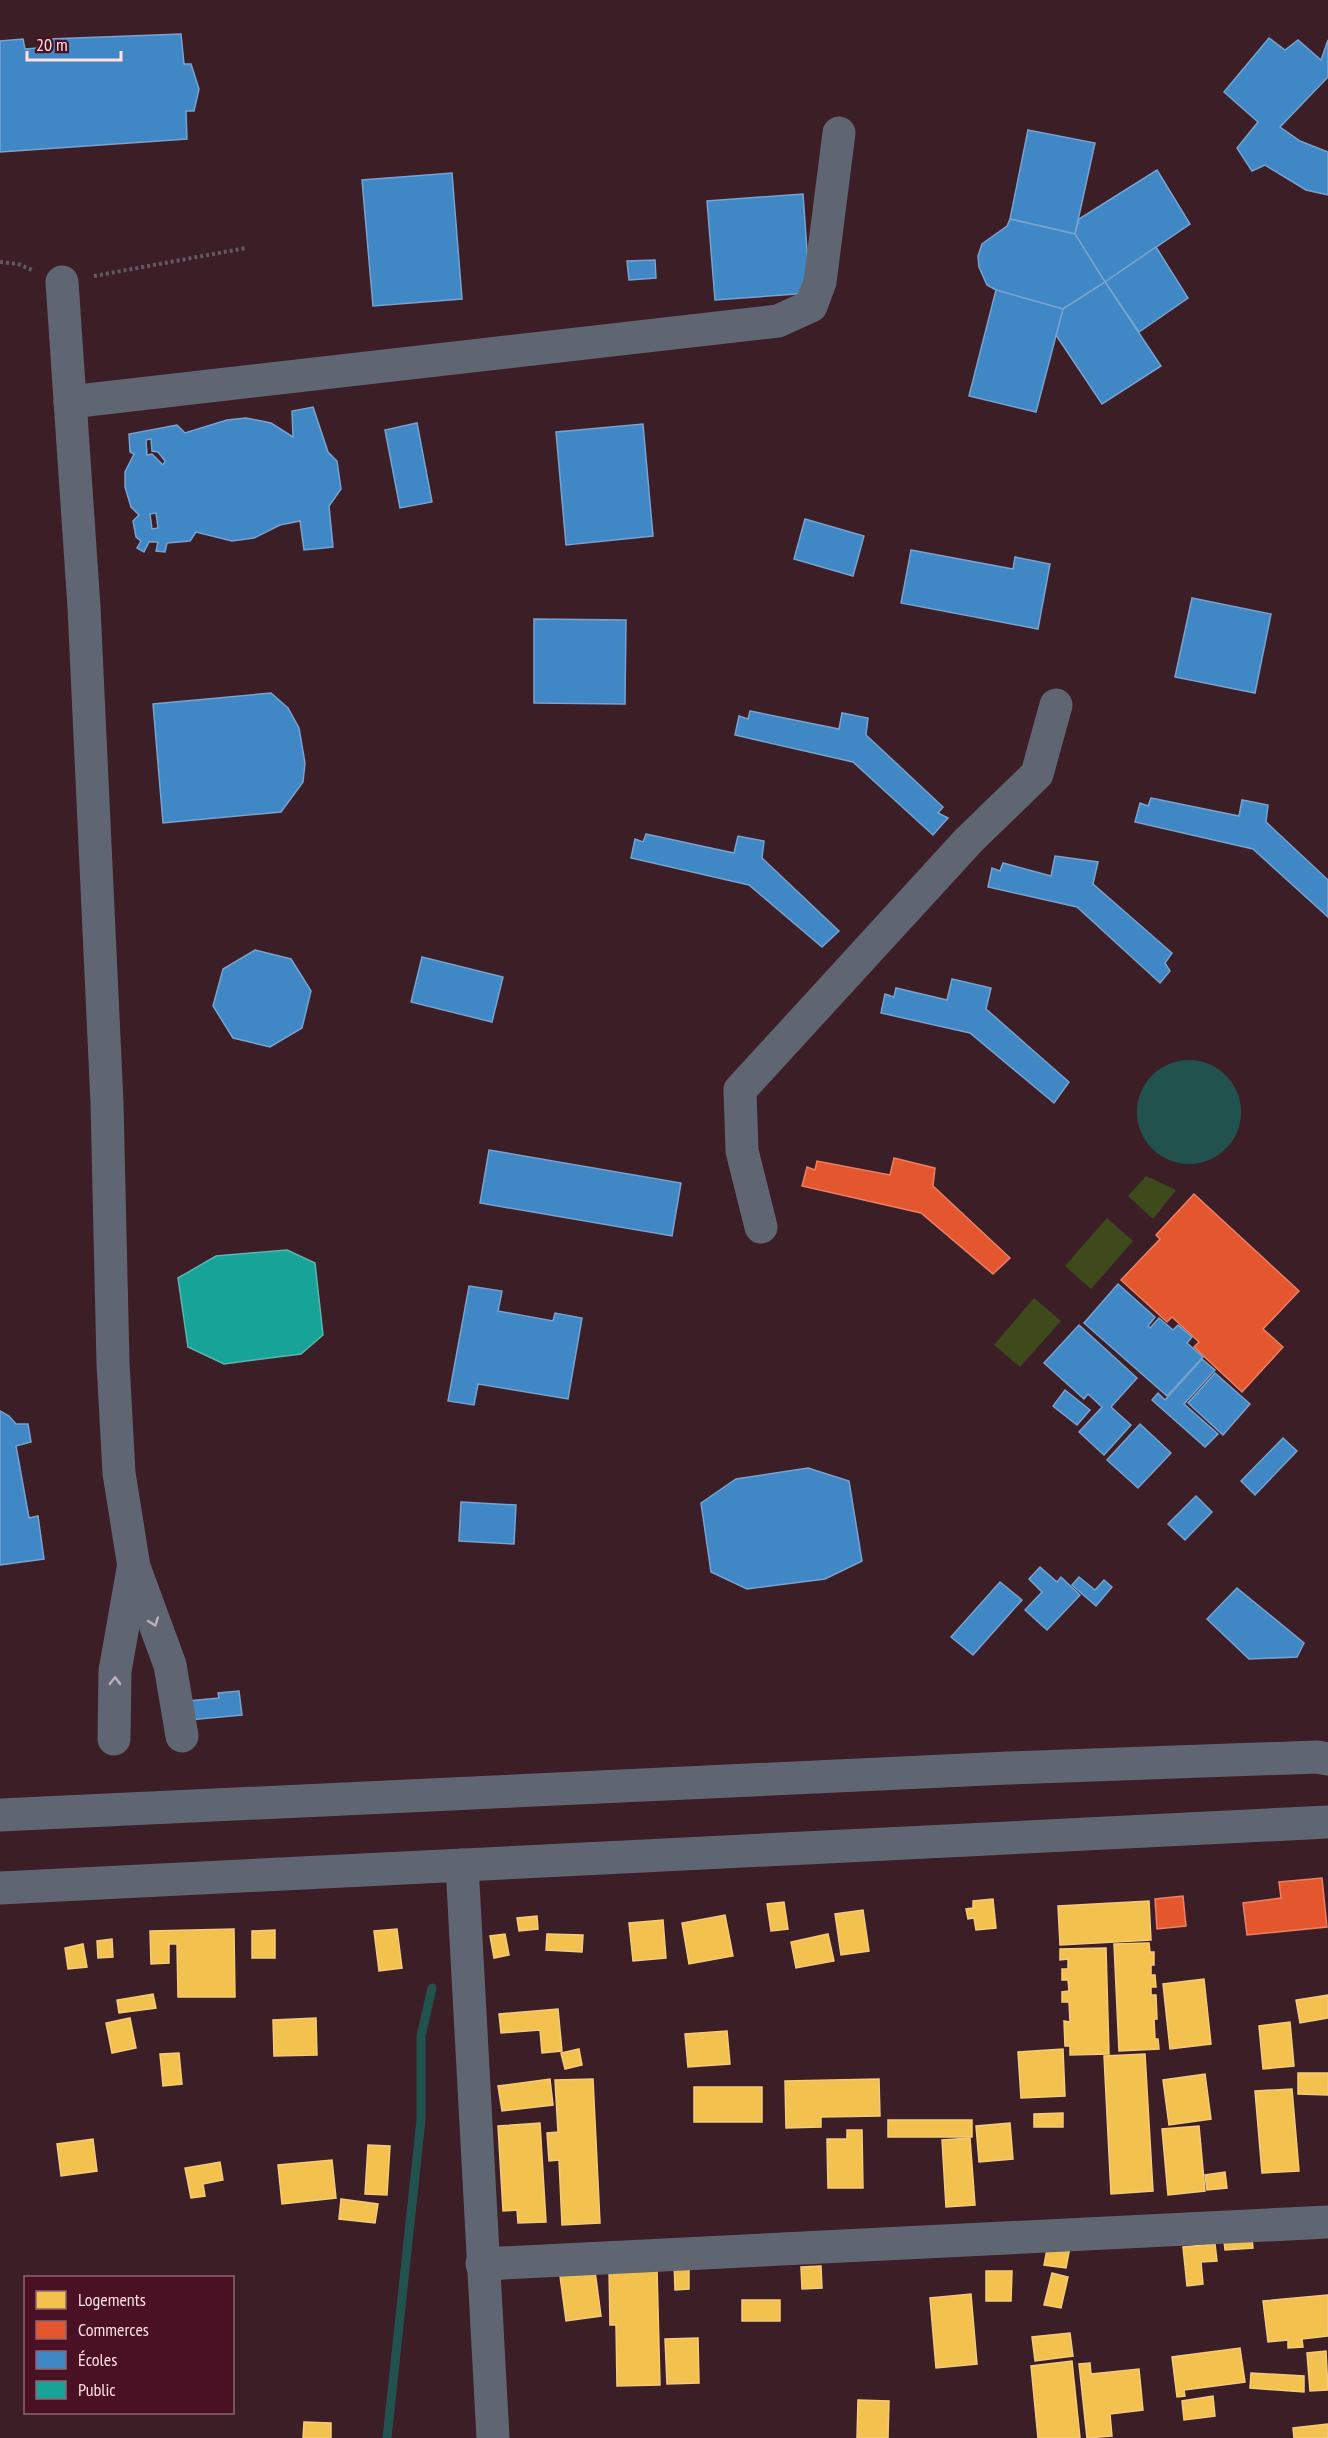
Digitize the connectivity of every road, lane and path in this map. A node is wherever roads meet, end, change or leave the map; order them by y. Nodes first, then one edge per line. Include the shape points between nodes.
1 (838, 133) dead end
2 (246, 248) dead end
3 (0, 262) edge
4 (62, 282) junction
5 (70, 402) junction
6 (1056, 705) dead end
7 (762, 1227) dead end
8 (134, 1567) junction
9 (182, 1736) dead end
10 (114, 1739) dead end
11 (1328, 1759) edge
12 (0, 1815) edge
13 (1328, 1822) edge
14 (462, 1865) junction
15 (0, 1888) edge
16 (1328, 2222) edge
17 (482, 2264) junction
18 (493, 2438) edge

1 - 5 street via 820,282 811,306 778,321
2 - 4 path
3 - 4 path via 18,264
4 - 5 street
5 - 8 street via 84,607 106,1092 112,1363 119,1473
6 - 7 street via 1037,774 969,840 740,1090 742,1151
8 -> 9 street via 170,1665
10 -> 8 street via 115,1671
11 - 12 street via 1008,1768
13 - 14 street
14 - 15 street
14 - 17 street
16 - 17 street
17 - 18 street

